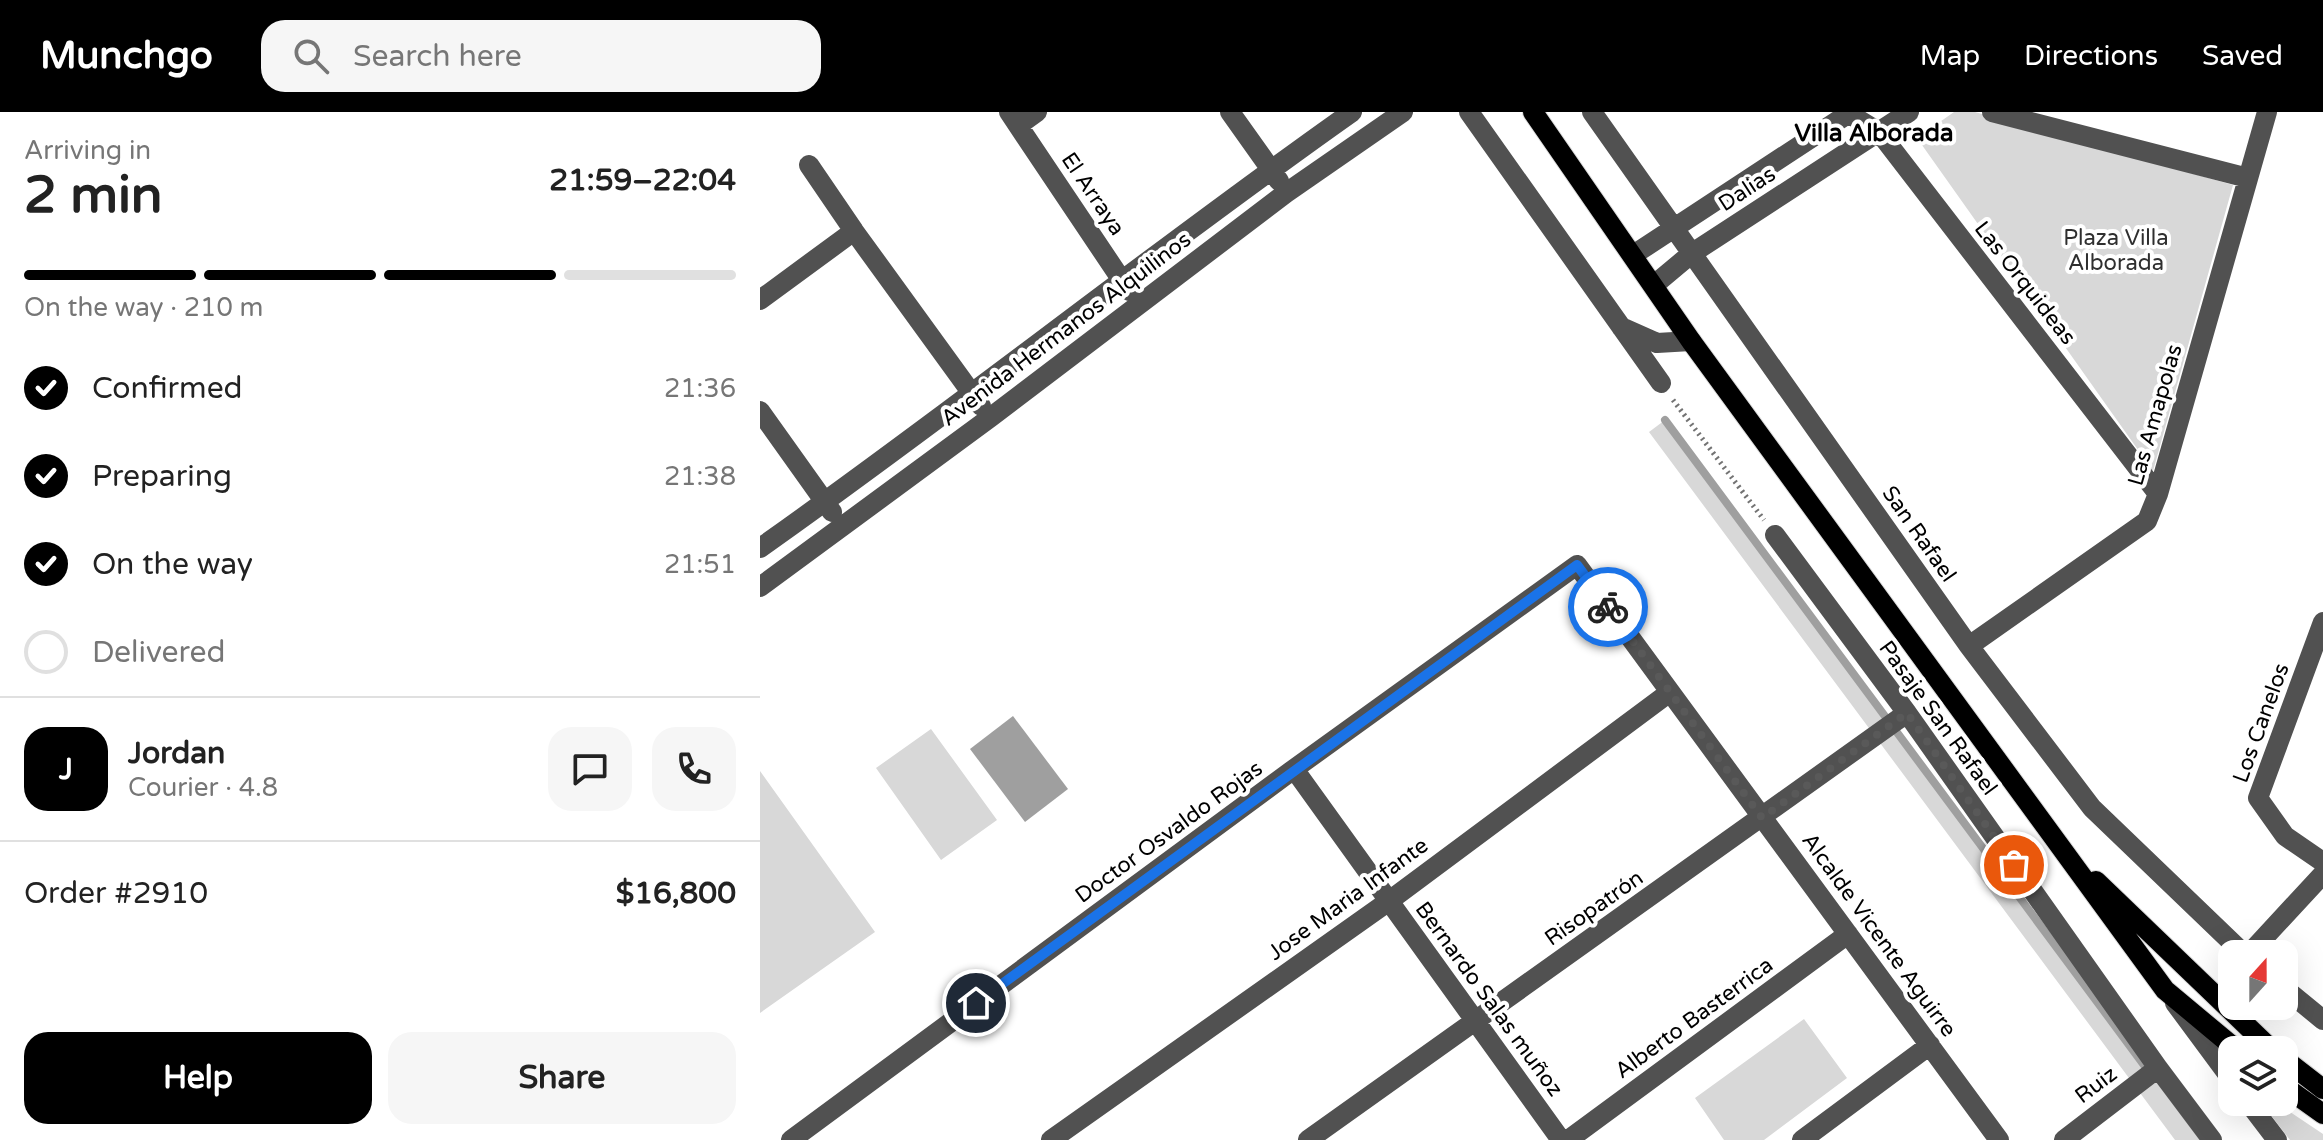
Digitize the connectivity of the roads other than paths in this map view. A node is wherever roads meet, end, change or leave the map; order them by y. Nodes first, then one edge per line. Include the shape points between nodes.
1 (1037, 112) edge
2 (1230, 112) edge
3 (1352, 112) edge
4 (1403, 112) edge
5 (1469, 112) edge
6 (1533, 112) edge
7 (1592, 112) edge
8 (1909, 112) edge
9 (1992, 112) edge
10 (2267, 112) edge
11 (1848, 113) edge
12 (1014, 119) edge
13 (1879, 132) junction
14 (809, 165) dead end
15 (1271, 169) junction
16 (2248, 178) junction
17 (1286, 193) junction
18 (1672, 227) junction
19 (854, 231) junction
20 (1691, 254) junction
21 (1633, 255) junction
22 (1123, 282) junction
23 (1654, 285) junction
24 (760, 300) edge
25 (1138, 304) junction
26 (1621, 327) junction
27 (1691, 341) junction
28 (1661, 383) road end
29 (973, 395) junction
30 (760, 411) edge
31 (991, 417) junction
32 (2158, 494) junction
33 (826, 502) junction
34 (842, 527) junction
35 (1775, 535) road end
36 (760, 548) edge
37 (1577, 565) joint
38 (760, 587) edge
39 (2323, 622) edge
40 (1969, 646) junction
41 (1670, 692) junction
42 (1907, 713) junction
43 (1294, 769) junction
44 (1762, 818) junction
45 (2055, 842) junction
46 (2323, 862) edge
47 (2323, 874) edge
48 (1389, 901) junction
49 (1848, 934) junction
50 (2231, 940) edge
51 (2259, 940) edge
52 (2165, 990) junction
53 (2298, 999) edge
54 (2323, 1020) edge
55 (1476, 1021) junction
56 (2220, 1036) edge
57 (2257, 1036) edge
58 (1930, 1045) junction
59 (2218, 1061) edge
60 (2158, 1068) junction
61 (2298, 1070) edge
62 (2323, 1089) edge
63 (2298, 1096) edge
64 (2323, 1114) edge
65 (2259, 1116) edge
66 (791, 1140) edge
67 (1051, 1140) edge
68 (1308, 1140) edge
69 (1561, 1140) edge
70 (1568, 1140) edge
71 (1802, 1140) edge
72 (1999, 1140) edge
73 (2064, 1140) edge
74 (2212, 1140) edge
75 (2277, 1140) edge

1 - 12 street
2 - 15 street
3 - 15 street, Avenida Hermanos Alquilinos
4 - 17 street, Avenida Hermanos Alquilinos
5 - 26 street
6 - 21 main road
7 - 18 street, San Rafael
8 - 13 street, Dalias
9 - 16 street
10 - 16 street, Las Amapolas
11 - 13 street, Las Orquideas
11 - 18 street, Dalias
12 - 22 street, El Arraya
13 - 20 street, Dalias
13 - 32 street, Las Orquideas
14 - 19 street
15 - 17 street
15 - 22 street, Avenida Hermanos Alquilinos
16 - 32 street, Las Amapolas
17 - 25 street, Avenida Hermanos Alquilinos
18 - 20 street, San Rafael
18 - 21 street, Dalias
19 - 24 street
19 - 29 street
20 - 23 street, Dalias
20 - 40 street, San Rafael
21 - 23 main road
22 - 25 street, El Arraya
22 - 29 street, Avenida Hermanos Alquilinos
23 - 27 main road
25 - 31 street, Avenida Hermanos Alquilinos
26 - 27 street via 1657,343
26 - 28 street
27 - 45 main road
29 - 31 street
29 - 33 street, Avenida Hermanos Alquilinos
30 - 33 street
31 - 34 street, Avenida Hermanos Alquilinos
32 - 40 street, Las Amapolas via 2147,521
33 - 34 street
33 - 36 street, Avenida Hermanos Alquilinos
34 - 38 street, Avenida Hermanos Alquilinos
35 - 42 street, Pasaje San Rafael
37 - 41 street, Alcalde Vicente Aguirre
37 - 43 street, Doctor Osvaldo Rojas
39 - 46 street, Los Canelos via 2258,798 2285,836
40 - 50 street, San Rafael via 2092,808
41 - 44 street, Alcalde Vicente Aguirre
41 - 48 street, Jose Maria Infante
42 - 44 street, Risopatrón
42 - 60 street, Pasaje San Rafael
43 - 48 street, Bernardo Salas muñoz
43 - 66 street, Doctor Osvaldo Rojas
44 - 49 street, Alcalde Vicente Aguirre
44 - 55 street, Risopatrón
45 - 52 main road
45 - 57 main road
47 - 51 street
48 - 55 street, Bernardo Salas muñoz
48 - 67 street, Jose Maria Infante
49 - 58 street, Alcalde Vicente Aguirre
49 - 70 street, Alberto Basterrica
52 - 56 main road
52 - 59 street
53 - 54 street
55 - 68 street, Risopatrón
55 - 69 street, Bernardo Salas muñoz
58 - 71 street
58 - 72 street, Alcalde Vicente Aguirre
60 - 73 street, Ruiz
60 - 74 street, Pasaje San Rafael
61 - 62 main road
63 - 64 main road
65 - 75 street

